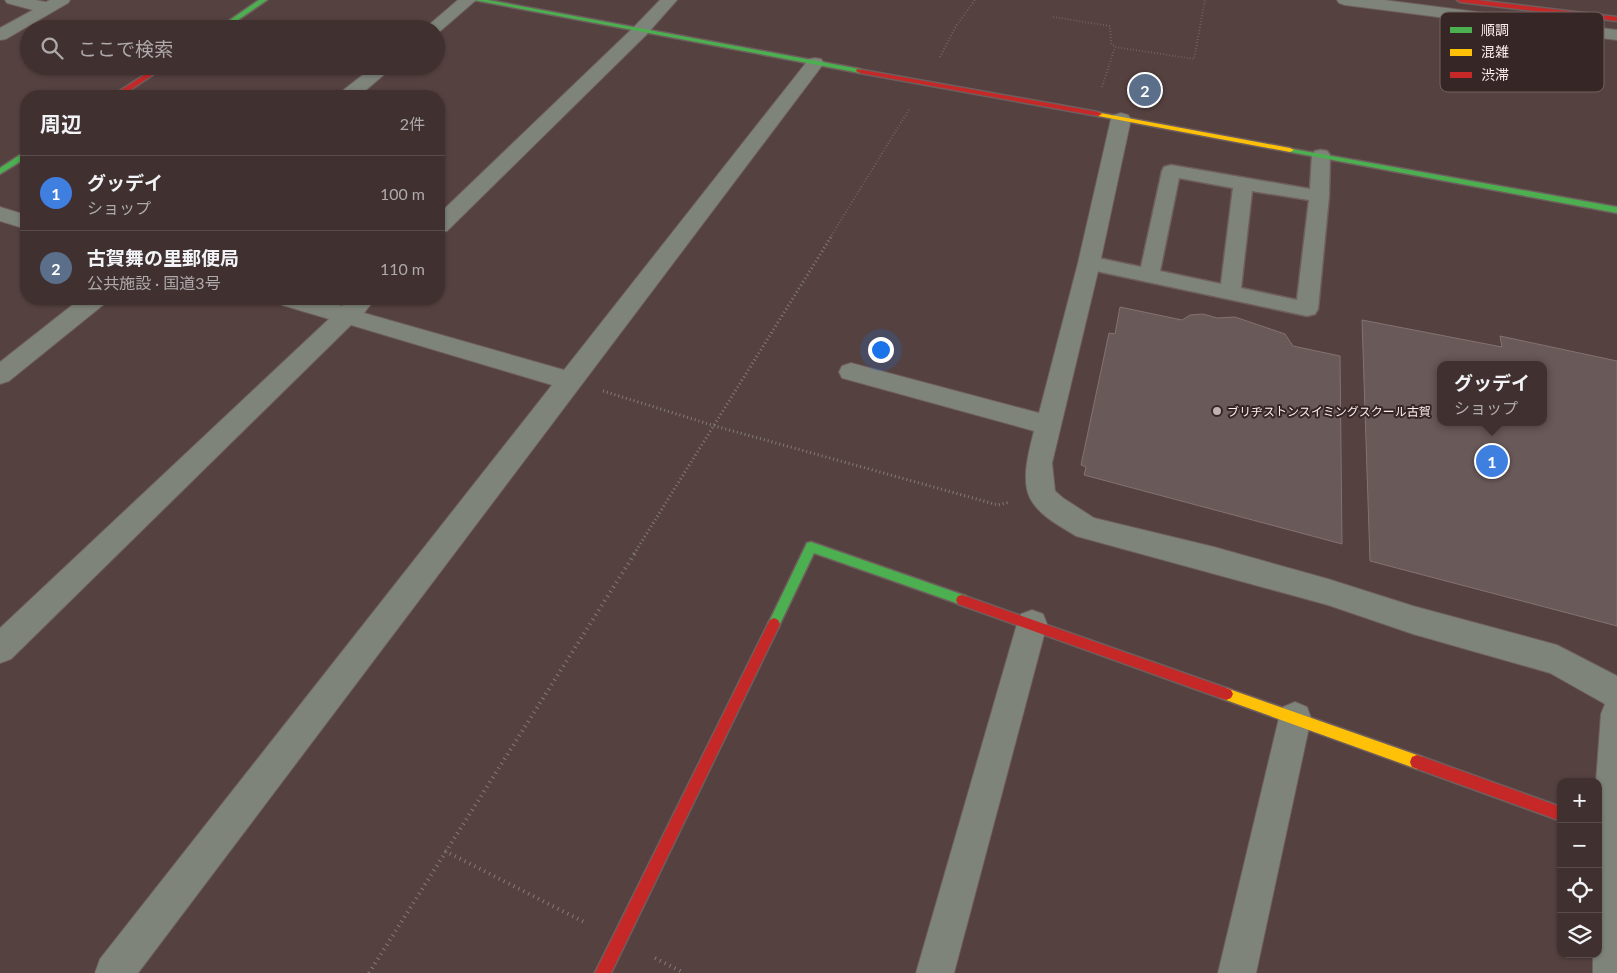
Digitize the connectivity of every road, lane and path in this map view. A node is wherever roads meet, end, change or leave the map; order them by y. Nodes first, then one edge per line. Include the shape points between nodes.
1 (13, 0) edge
2 (264, 0) edge
3 (468, 0) edge
4 (478, 0) edge
5 (669, 0) edge
6 (975, 0) edge
7 (1205, 0) edge
8 (1345, 0) edge
9 (1460, 0) edge
10 (55, 4) edge
11 (1440, 12) edge
12 (1559, 12) edge
13 (1053, 17) dead end
14 (1604, 17) edge
15 (1617, 19) edge
16 (27, 20) edge
17 (234, 20) edge
18 (443, 20) edge
19 (20, 24) edge
20 (640, 31) junction
21 (1604, 33) edge
22 (0, 35) edge
23 (1617, 35) edge
24 (1115, 48) junction
25 (815, 63) junction
26 (148, 75) edge
27 (374, 75) edge
28 (925, 83) junction
29 (125, 90) edge
30 (355, 90) edge
31 (1093, 114) junction
32 (1121, 119) junction
33 (1321, 155) junction
34 (20, 159) edge
35 (0, 172) edge
36 (1243, 184) junction
37 (1318, 196) junction
38 (1617, 210) edge
39 (0, 214) edge
40 (20, 220) edge
41 (445, 220) edge
42 (1090, 263) junction
43 (1149, 276) junction
44 (1230, 293) junction
45 (87, 305) edge
46 (339, 305) edge
47 (355, 307) edge
48 (850, 372) dead end
49 (0, 374) edge
50 (568, 381) junction
51 (1048, 425) junction
52 (715, 426) junction
53 (1042, 495) junction
54 (1032, 624) junction
55 (0, 649) edge
56 (1617, 693) edge
57 (1617, 714) edge
58 (1295, 718) junction
59 (1557, 813) edge
60 (1605, 830) edge
61 (444, 851) junction
62 (619, 940) junction
63 (114, 973) edge
64 (369, 973) edge
65 (603, 973) edge
66 (684, 973) edge
67 (935, 973) edge
68 (1237, 973) edge
69 (1612, 973) edge

1 - 10 street
2 - 17 main road
3 - 18 street
4 - 20 main road
5 - 20 street
6 - 28 path via 956,26
7 - 24 path via 1194,59
8 - 11 street
9 - 12 main road
10 - 16 street
13 - 24 path via 1110,26 1111,43
14 - 15 main road
19 - 22 street
20 - 25 main road
20 - 41 street
21 - 23 street
24 - 31 path
25 - 28 main road
25 - 50 street
26 - 29 main road
27 - 30 street
28 - 31 main road
28 - 52 path
31 - 32 main road
32 - 33 main road
32 - 42 street
33 - 37 lane
33 - 38 main road
34 - 35 main road
36 - 37 lane
36 - 43 lane via 1171,171
36 - 44 lane
37 - 44 lane via 1307,309
39 - 40 street
42 - 43 lane
42 - 51 street
43 - 44 lane
45 - 49 street
46 - 47 street
47 - 50 street
47 - 55 street
48 - 51 street
50 - 52 path
50 - 63 street
51 - 53 street via 1039,463
52 - 53 path via 998,505
52 - 61 path
53 - 56 street via 1052,506 1086,528 1214,560 1557,660
54 - 58 main road
54 - 62 main road via 811,547
54 - 67 street
57 - 60 street
58 - 59 main road
58 - 68 street
60 - 69 street
61 - 62 path
61 - 64 path
62 - 65 main road
62 - 66 path

